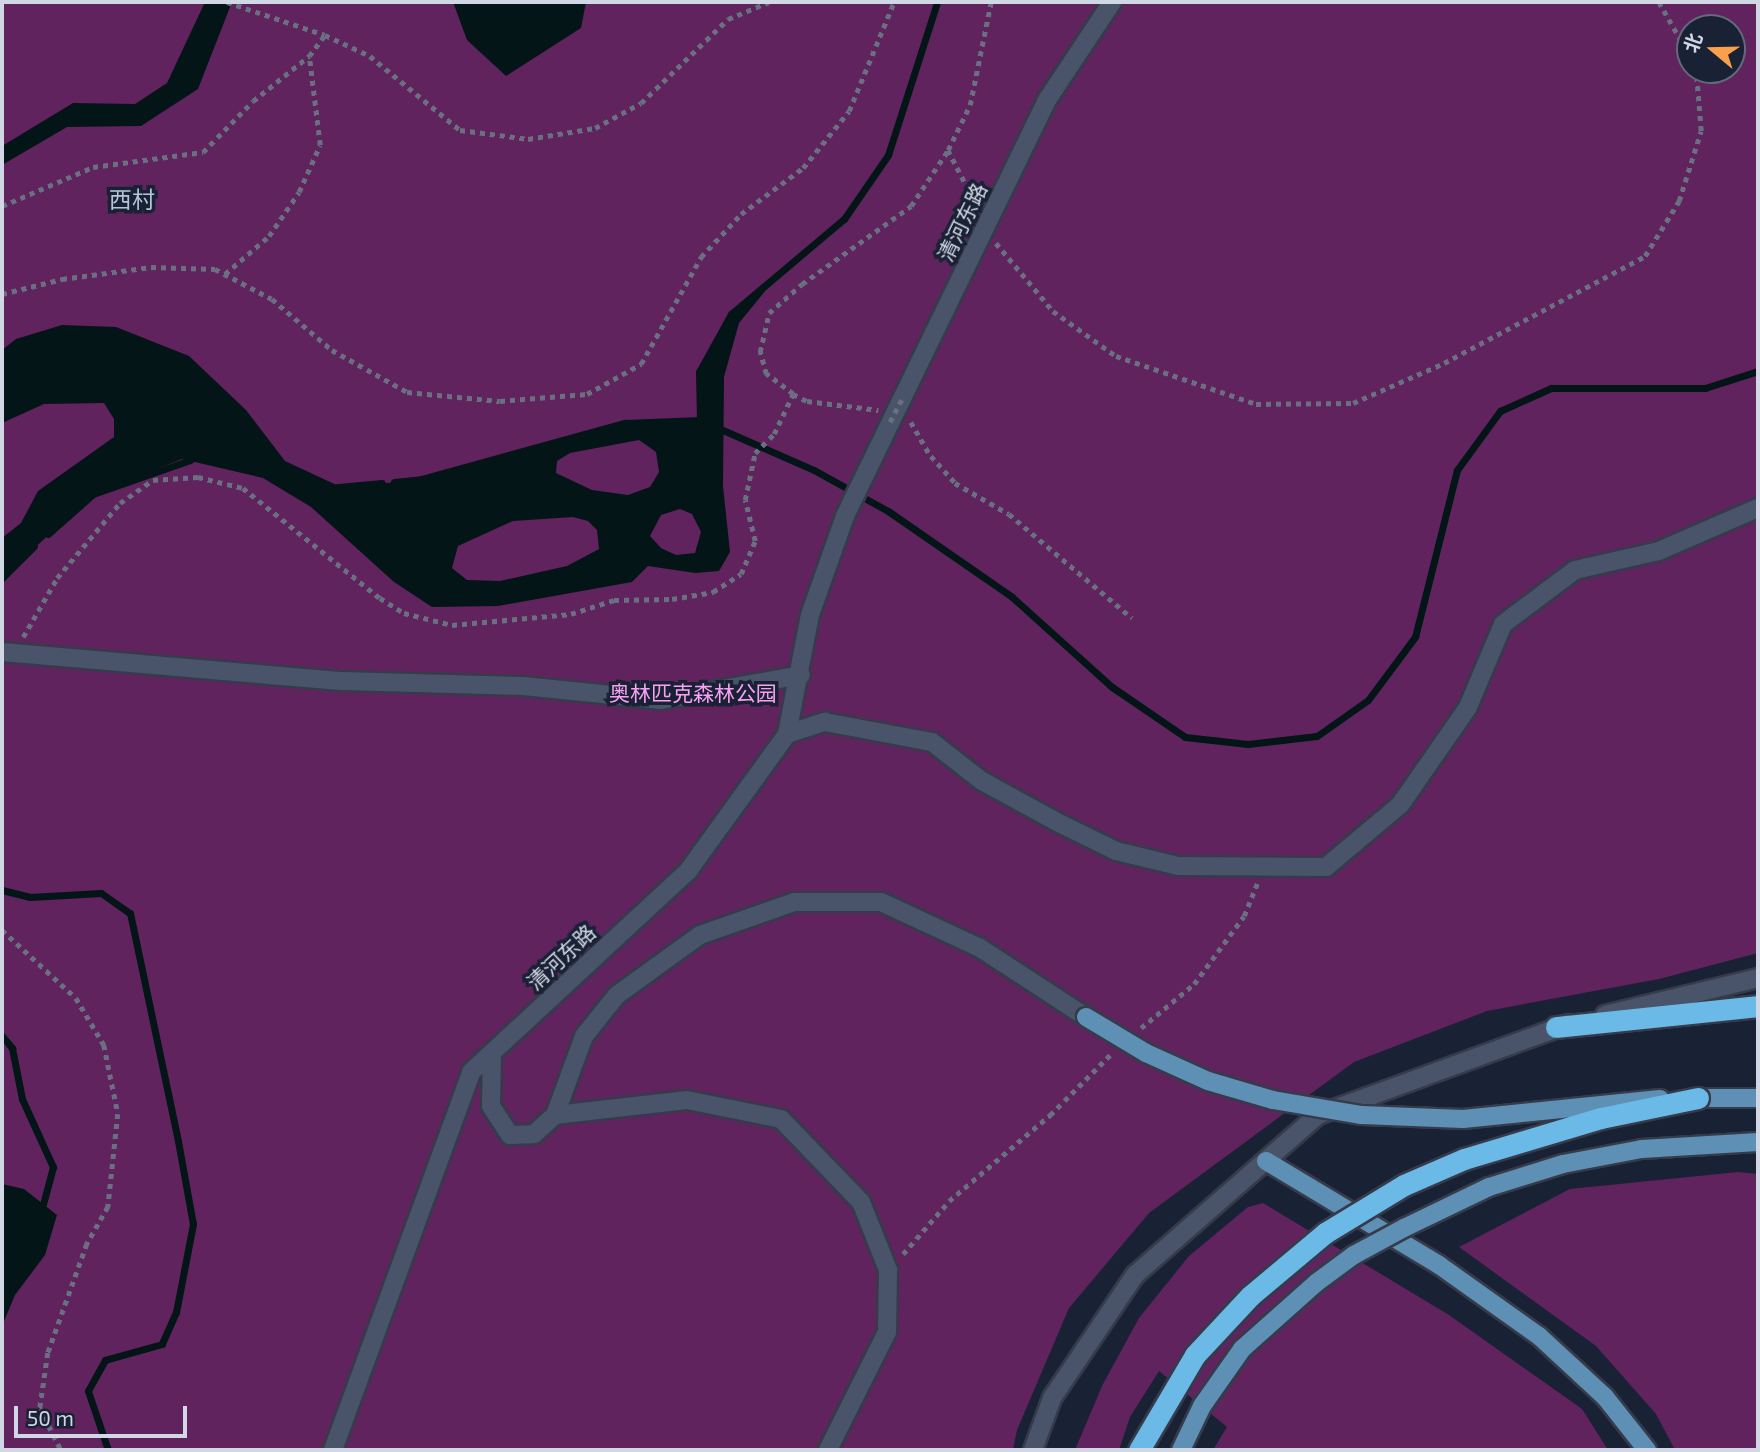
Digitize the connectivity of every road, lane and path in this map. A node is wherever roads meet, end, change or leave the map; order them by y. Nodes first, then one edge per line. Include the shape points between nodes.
1 (227, 2) edge
2 (769, 2) edge
3 (894, 2) edge
4 (991, 2) edge
5 (1112, 2) edge
6 (1659, 2) edge
7 (1676, 32) edge
8 (325, 35) junction
9 (309, 56) junction
10 (1697, 84) edge
11 (948, 150) junction
12 (2, 206) edge
13 (985, 228) junction
14 (215, 269) junction
15 (2, 294) edge
16 (793, 394) junction
17 (896, 411) junction
18 (1758, 508) edge
19 (1132, 618) dead end
20 (8, 652) edge
21 (801, 675) junction
22 (787, 734) junction
23 (1262, 870) junction
24 (2, 930) edge
25 (1758, 978) edge
26 (1758, 1006) edge
27 (1086, 1017) joint
28 (1556, 1027) junction
29 (1135, 1034) dead end
30 (1115, 1050) dead end
31 (492, 1053) junction
32 (1698, 1098) junction
33 (1758, 1098) edge
34 (555, 1115) junction
35 (1758, 1142) edge
36 (1266, 1161) junction
37 (888, 1270) junction
38 (61, 1450) edge
39 (338, 1450) edge
40 (828, 1450) edge
41 (1034, 1450) edge
42 (1139, 1450) edge
43 (1181, 1450) edge
44 (1647, 1450) edge

1 - 8 path
2 - 8 path via 728,19 641,103 595,128 528,139 460,130 370,56
3 - 14 path via 849,111 803,168 741,214 701,257 641,364 587,394 500,401 407,392 332,350 272,299
4 - 11 path via 970,105
5 - 13 street, 清河东路 via 1047,100
6 - 7 path
8 - 9 path
9 - 12 path via 253,101 202,152 93,167
9 - 14 path via 320,145 299,192 269,236 229,275
10 - 13 path via 1701,131 1679,201 1645,256 1444,363 1353,403 1256,404 1116,356 1053,311
11 - 13 path via 965,177
11 - 16 path via 911,206 769,313 760,352 766,374
13 - 17 street, 清河东路
14 - 15 path via 151,267 62,279
16 - 17 path via 807,401
16 - 20 path via 774,434 755,453 745,499 755,541 741,574 713,592 673,599 614,600 571,614 452,625 404,613 243,488 198,477 153,481 120,503 57,578
17 - 19 path via 916,426 931,456 955,483 1009,514
17 - 21 street, 清河东路 via 845,516 810,615
18 - 23 street via 1659,551 1575,570 1503,624 1468,707 1400,805 1326,867
20 - 21 street via 343,681 523,686 661,700
21 - 22 street, 清河东路
22 - 23 street via 825,722 932,742 982,781 1116,851 1178,866
22 - 31 street, 清河东路 via 688,871
23 - 29 path via 1244,916 1194,984
24 - 38 path via 76,998 104,1045 118,1114 108,1207 87,1244 48,1353 40,1408
25 - 28 street
26 - 28 highway
27 - 32 main road, bridge via 1146,1053 1208,1081 1273,1100 1362,1115 1462,1119 1596,1103
27 - 34 street via 980,948 881,902 794,902 700,935 617,995 584,1036
28 - 36 street via 1318,1115
30 - 37 path via 1050,1115 950,1201
31 - 34 street via 491,1106 510,1135 534,1134
31 - 39 street, 清河东路 via 471,1072
32 - 33 main road
32 - 42 highway, bridge via 1601,1118 1464,1159 1404,1185 1325,1233 1250,1296 1195,1355
34 - 37 street via 687,1100 781,1119 861,1202
35 - 43 main road, bridge via 1643,1149 1563,1164 1489,1187 1384,1239 1316,1283 1242,1349 1202,1406
36 - 41 street via 1135,1275 1052,1398
36 - 44 main road via 1440,1265 1539,1336 1605,1397
37 - 40 street via 887,1332

